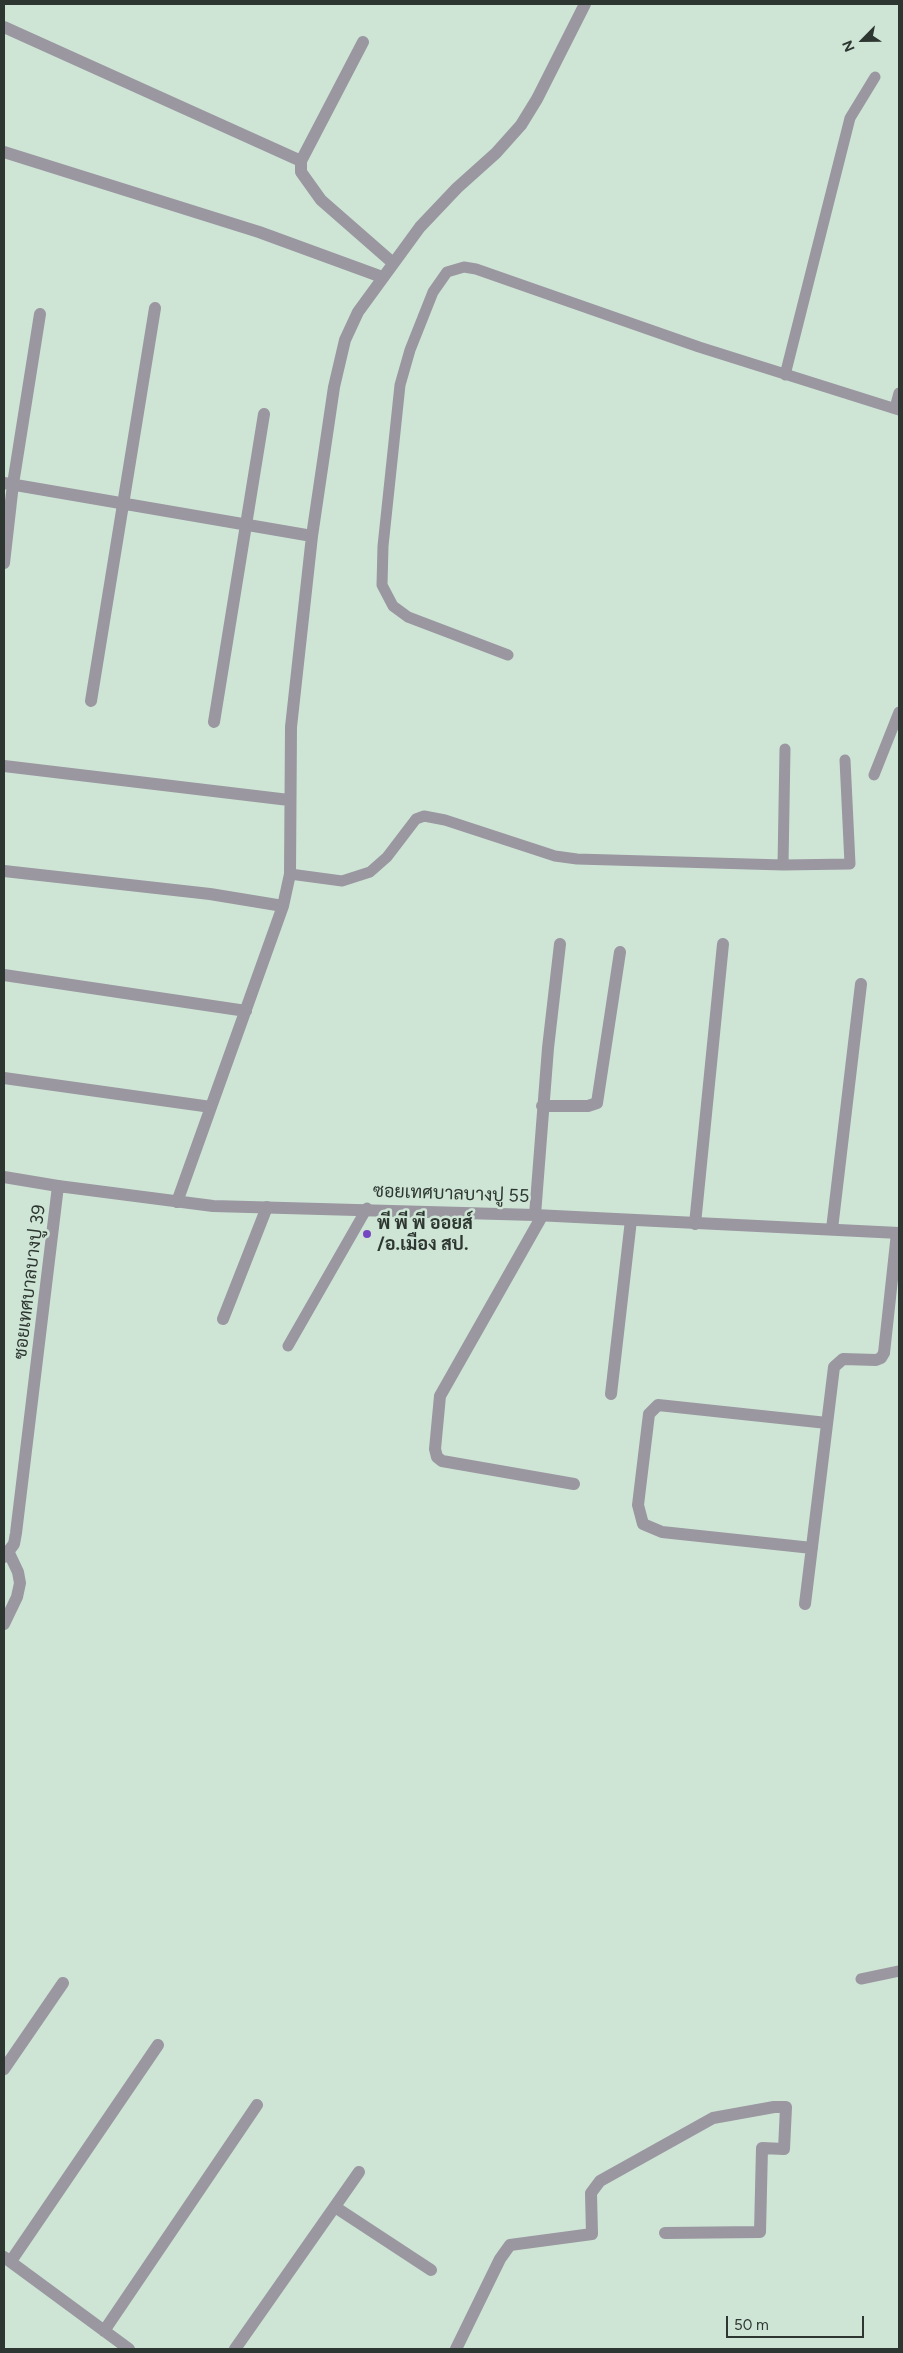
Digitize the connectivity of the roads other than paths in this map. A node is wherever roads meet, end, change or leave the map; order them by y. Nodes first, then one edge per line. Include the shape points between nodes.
1 (585, 4) edge
2 (4, 27) edge
3 (363, 42) dead end
4 (875, 77) dead end
5 (4, 152) edge
6 (301, 161) junction
7 (393, 263) junction
8 (382, 276) junction
9 (156, 308) dead end
10 (40, 314) dead end
11 (785, 375) junction
12 (899, 393) edge
13 (897, 409) edge
14 (264, 414) dead end
15 (8, 483) edge
16 (124, 505) junction
17 (245, 525) junction
18 (312, 536) junction
19 (4, 562) edge
20 (508, 655) dead end
21 (91, 701) dead end
22 (899, 712) edge
23 (214, 722) dead end
24 (786, 749) dead end
25 (845, 760) dead end
26 (4, 766) edge
27 (874, 775) dead end
28 (289, 800) junction
29 (783, 865) junction
30 (4, 871) edge
31 (290, 874) junction
32 (283, 906) junction
33 (560, 944) dead end
34 (723, 944) dead end
35 (620, 952) dead end
36 (4, 975) edge
37 (861, 984) dead end
38 (246, 1011) junction
39 (4, 1078) edge
40 (542, 1106) junction
41 (211, 1107) junction
42 (4, 1177) edge
43 (58, 1186) junction
44 (177, 1202) junction
45 (267, 1207) junction
46 (367, 1208) junction
47 (539, 1215) junction
48 (631, 1220) junction
49 (695, 1224) junction
50 (832, 1230) junction
51 (898, 1233) edge
52 (223, 1319) dead end
53 (288, 1346) dead end
54 (611, 1394) dead end
55 (827, 1423) junction
56 (574, 1484) dead end
57 (812, 1548) junction
58 (6, 1555) edge
59 (805, 1604) dead end
60 (4, 1624) edge
61 (899, 1971) edge
62 (861, 1979) dead end
63 (63, 1983) dead end
64 (158, 2045) dead end
65 (4, 2069) edge
66 (257, 2105) dead end
67 (359, 2172) dead end
68 (335, 2207) junction
69 (664, 2233) dead end
70 (7, 2259) edge
71 (431, 2270) dead end
72 (104, 2331) junction
73 (129, 2349) edge
74 (234, 2349) edge
75 (456, 2349) edge

1 - 7 street via 521,125 420,227
2 - 6 street
3 - 6 street
4 - 11 lane via 850,118
5 - 8 street via 259,232
6 - 7 street via 301,172 321,200
7 - 8 street
8 - 18 street via 358,312 345,340 334,387
9 - 16 street
10 - 15 street
11 - 13 lane
11 - 20 lane via 476,269 464,267 447,272 433,292 400,385 382,585 393,606 408,617
12 - 13 lane
14 - 17 street
15 - 16 street
15 - 19 street
16 - 17 street
16 - 21 street
17 - 18 street
17 - 23 street
18 - 28 street via 291,727
22 - 27 lane
24 - 29 lane
25 - 29 lane via 850,864
26 - 28 street
28 - 31 street
29 - 31 lane via 555,856 424,816 416,819 387,857 370,872 342,881
30 - 32 street via 210,894
31 - 32 street
32 - 38 street
33 - 40 street
34 - 49 street
35 - 40 street via 597,1102 588,1106
36 - 38 street
37 - 50 street
38 - 41 street
39 - 41 street
40 - 47 street
41 - 44 street
42 - 43 street, ซอยเทศบาลบางปู 55
43 - 44 street, ซอยเทศบาลบางปู 55
43 - 58 street, ซอยเทศบาลบางปู 39 via 17,1524 14,1544
44 - 45 street, ซอยเทศบาลบางปู 55
45 - 46 street, ซอยเทศบาลบางปู 55
45 - 52 street
46 - 47 street, ซอยเทศบาลบางปู 55
46 - 53 lane
47 - 48 street, ซอยเทศบาลบางปู 55
47 - 56 street via 440,1396 435,1449 442,1461
48 - 49 street, ซอยเทศบาลบางปู 55
48 - 54 street
49 - 50 street, ซอยเทศบาลบางปู 55
50 - 51 street, ซอยเทศบาลบางปู 55
51 - 55 street via 884,1352 876,1360 843,1359 834,1367
55 - 57 street
55 - 57 street via 658,1405 649,1414 640,1487 640,1516 650,1529
57 - 59 street
58 - 60 street via 18,1572 20,1583
61 - 62 lane
63 - 65 street
64 - 70 street
66 - 72 street
67 - 68 street
68 - 71 street
68 - 74 street
69 - 75 street via 760,2232 762,2148 784,2150 786,2107 713,2118 600,2181 591,2193 592,2234 510,2245
70 - 72 street
72 - 73 street

